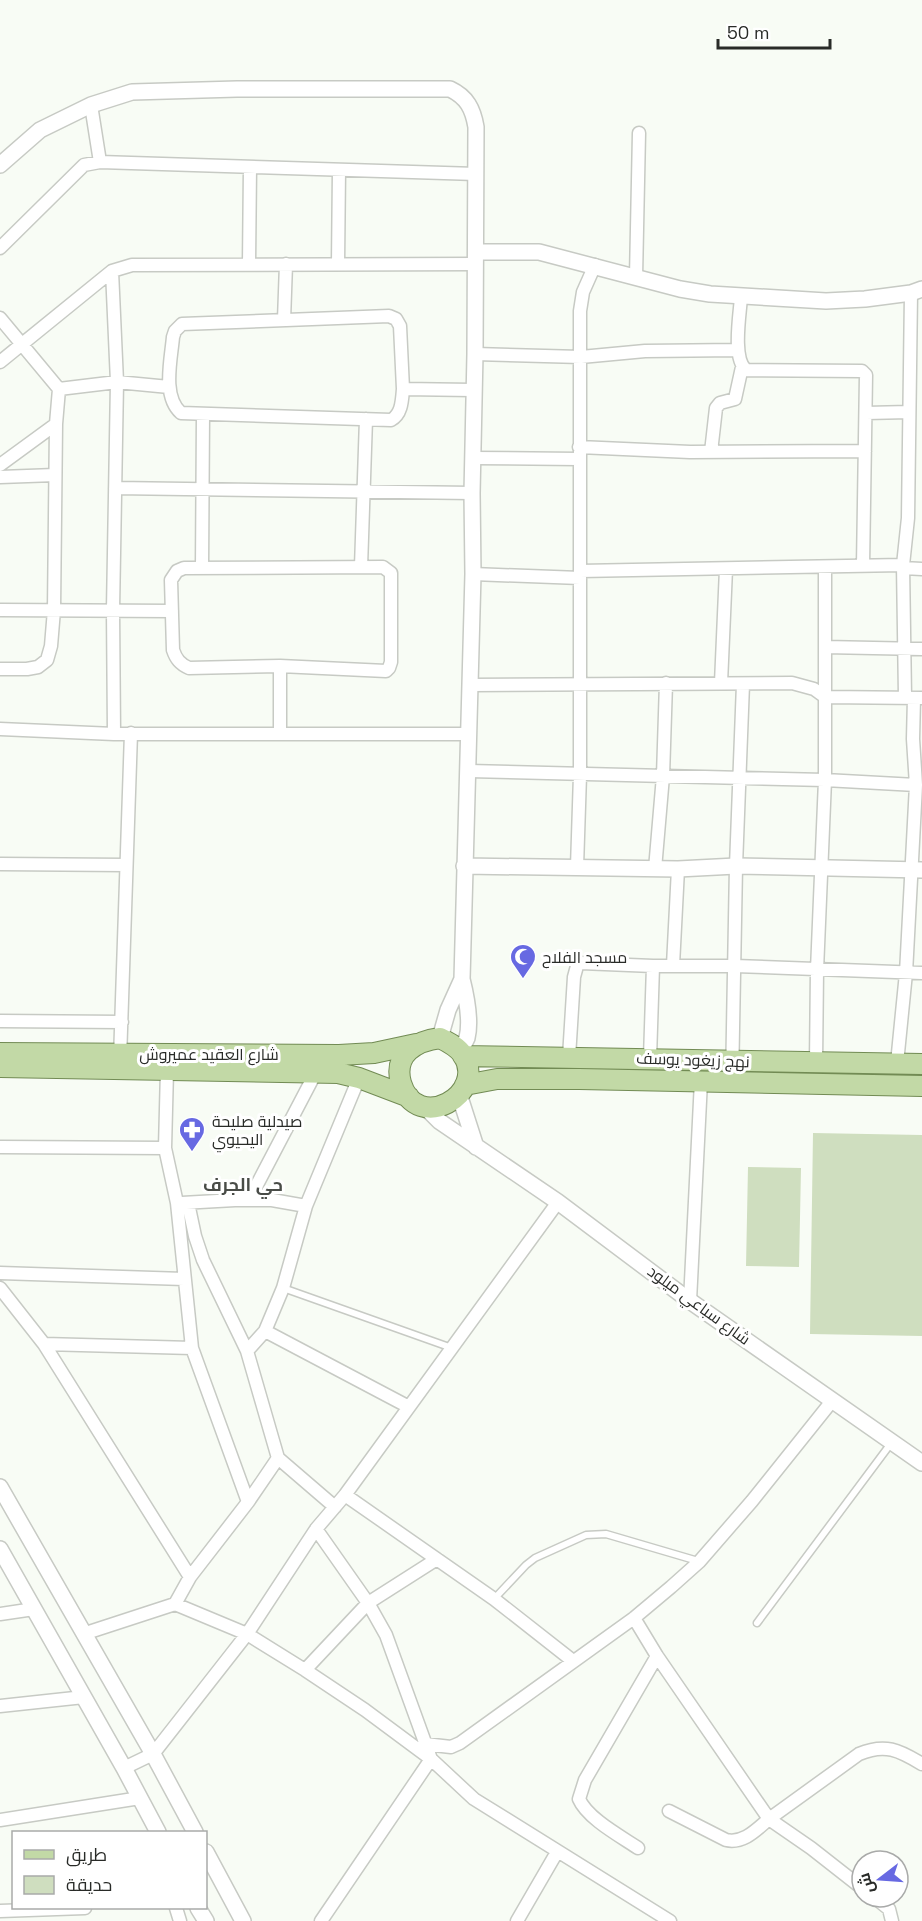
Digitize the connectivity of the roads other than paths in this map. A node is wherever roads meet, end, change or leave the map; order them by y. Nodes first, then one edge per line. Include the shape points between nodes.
1 (91, 105) junction
2 (639, 133) dead end
3 (100, 162) junction
4 (0, 165) edge
5 (249, 167) junction
6 (339, 170) junction
7 (476, 174) junction
8 (0, 248) edge
9 (476, 258) junction
10 (249, 264) junction
11 (286, 264) junction
12 (338, 264) junction
13 (595, 265) junction
14 (112, 271) junction
15 (636, 277) junction
16 (916, 291) edge
17 (741, 297) junction
18 (0, 318) edge
19 (284, 320) junction
20 (22, 343) junction
21 (738, 350) junction
22 (475, 354) junction
23 (581, 357) junction
24 (0, 362) edge
25 (742, 367) junction
26 (117, 382) junction
27 (169, 387) junction
28 (60, 389) junction
29 (403, 389) junction
30 (473, 390) junction
31 (914, 404) edge
32 (866, 413) junction
33 (203, 414) junction
34 (366, 419) junction
35 (56, 424) junction
36 (866, 451) junction
37 (711, 452) junction
38 (579, 453) junction
39 (472, 458) junction
40 (0, 465) edge
41 (55, 475) junction
42 (0, 477) edge
43 (115, 488) junction
44 (203, 489) junction
45 (362, 491) junction
46 (472, 493) junction
47 (908, 518) junction
48 (922, 518) edge
49 (863, 566) junction
50 (903, 566) junction
51 (361, 567) junction
52 (825, 567) junction
53 (202, 568) junction
54 (726, 569) junction
55 (922, 569) edge
56 (473, 574) junction
57 (580, 574) junction
58 (0, 610) edge
59 (54, 610) junction
60 (113, 610) junction
61 (172, 611) junction
62 (825, 647) junction
63 (904, 648) junction
64 (922, 649) edge
65 (280, 666) junction
66 (0, 669) edge
67 (580, 683) junction
68 (666, 683) junction
69 (721, 683) junction
70 (471, 684) junction
71 (743, 684) junction
72 (825, 697) junction
73 (914, 698) edge
74 (0, 729) edge
75 (130, 733) junction
76 (280, 733) junction
77 (114, 734) junction
78 (469, 734) junction
79 (469, 771) junction
80 (580, 775) junction
81 (663, 776) junction
82 (739, 779) junction
83 (825, 780) junction
84 (916, 785) junction
85 (0, 864) edge
86 (126, 865) junction
87 (464, 866) junction
88 (736, 866) junction
89 (577, 867) junction
90 (822, 868) junction
91 (655, 869) junction
92 (678, 869) junction
93 (917, 869) edge
94 (673, 965) junction
95 (653, 966) junction
96 (735, 966) junction
97 (817, 970) junction
98 (906, 973) junction
99 (922, 973) edge
100 (462, 979) junction
101 (0, 1021) edge
102 (122, 1022) junction
103 (440, 1038) junction
104 (416, 1044) junction
105 (0, 1053) edge
106 (461, 1053) junction
107 (569, 1057) junction
108 (650, 1058) junction
109 (732, 1061) junction
110 (120, 1062) junction
111 (816, 1063) junction
112 (897, 1063) junction
113 (922, 1064) edge
114 (0, 1067) edge
115 (167, 1070) junction
116 (316, 1072) junction
117 (359, 1078) junction
118 (701, 1081) junction
119 (732, 1082) junction
120 (922, 1086) edge
121 (462, 1089) junction
122 (417, 1102) junction
123 (0, 1147) edge
124 (476, 1147) junction
125 (165, 1148) junction
126 (249, 1200) junction
127 (558, 1202) junction
128 (183, 1203) junction
129 (306, 1206) junction
130 (0, 1272) edge
131 (184, 1279) junction
132 (0, 1288) edge
133 (283, 1288) junction
134 (690, 1301) junction
135 (265, 1331) junction
136 (44, 1344) junction
137 (192, 1348) junction
138 (453, 1348) junction
139 (247, 1352) junction
140 (832, 1401) junction
141 (409, 1407) junction
142 (892, 1442) junction
143 (278, 1458) junction
144 (922, 1463) edge
145 (0, 1487) edge
146 (345, 1495) junction
147 (248, 1502) junction
148 (335, 1507) junction
149 (316, 1529) junction
150 (0, 1550) edge
151 (436, 1559) junction
152 (699, 1562) junction
153 (190, 1577) junction
154 (494, 1599) junction
155 (368, 1603) junction
156 (176, 1604) junction
157 (34, 1609) junction
158 (0, 1614) edge
159 (634, 1618) junction
160 (757, 1623) dead end
161 (82, 1634) junction
162 (247, 1635) junction
163 (657, 1656) junction
164 (573, 1661) junction
165 (305, 1670) junction
166 (84, 1697) junction
167 (0, 1706) edge
168 (425, 1744) junction
169 (153, 1754) junction
170 (431, 1759) junction
171 (922, 1764) edge
172 (124, 1768) junction
173 (140, 1798) junction
174 (669, 1811) dead end
175 (769, 1819) junction
176 (0, 1820) edge
177 (157, 1831) edge
178 (194, 1831) edge
179 (638, 1848) dead end
180 (556, 1852) junction
181 (207, 1854) edge
182 (850, 1879) edge
183 (57, 1909) edge
184 (0, 1911) edge
185 (243, 1921) edge
186 (321, 1921) edge
187 (517, 1921) edge
188 (670, 1921) edge

1 - 3 street
1 - 4 street via 39,130
1 - 7 street via 132,92 450,88 462,95 471,108 476,127
2 - 15 street
3 - 5 street
3 - 8 street via 84,165
5 - 6 street
5 - 10 street
6 - 7 street
6 - 12 street
7 - 9 street
9 - 12 street
9 - 13 street via 539,252
9 - 22 street
10 - 11 street
10 - 14 street via 132,265
11 - 12 street
11 - 19 street
13 - 15 street
13 - 23 street via 583,292 580,311
14 - 20 street
14 - 26 street
15 - 17 street via 680,289
16 - 17 street via 826,301
16 - 31 street
17 - 21 street
18 - 20 street
19 - 27 street via 182,324 173,337
19 - 29 street via 389,316 396,319 400,326
20 - 24 street
20 - 28 street
21 - 23 street via 645,351
21 - 25 street
22 - 23 street
22 - 30 street
23 - 38 street
25 - 32 street via 862,371 867,384
25 - 37 street via 735,399 716,408
26 - 27 street
26 - 28 street
26 - 43 street
27 - 33 street via 174,407 181,413
28 - 35 street
29 - 30 street
29 - 34 street via 396,417
30 - 39 street
31 - 32 street
31 - 47 street
32 - 36 street
33 - 34 street
33 - 44 street
34 - 45 street
35 - 40 street
35 - 41 street
36 - 37 street
36 - 49 street
37 - 38 street
38 - 39 street
38 - 57 street
39 - 46 street
41 - 42 street
41 - 59 street
43 - 44 street
43 - 60 street
44 - 45 street
44 - 53 street
45 - 46 street
45 - 51 street
46 - 56 street
47 - 48 street
47 - 50 street
49 - 50 street
49 - 52 street
50 - 55 street
50 - 63 street
51 - 53 street
51 - 65 street via 383,567 391,573 389,668 382,672
52 - 54 street
52 - 62 street
53 - 61 street via 184,568 174,574
54 - 57 street
54 - 69 street
56 - 57 street
56 - 70 street
57 - 67 street
58 - 59 street
59 - 60 street
59 - 66 street via 47,660 38,667
60 - 61 street
60 - 77 street
61 - 65 street via 173,650 184,666
62 - 63 street
62 - 72 street
63 - 64 street
63 - 73 street
65 - 76 street
67 - 68 street
67 - 70 street
67 - 80 street
68 - 69 street
68 - 81 street
69 - 71 street
70 - 78 street
71 - 72 street via 792,683 814,688
71 - 82 street
72 - 73 street
72 - 83 street
73 - 84 street
74 - 77 street
75 - 76 street
75 - 77 street
75 - 86 street
76 - 78 street
78 - 79 street
79 - 80 street
79 - 87 street
80 - 81 street
80 - 89 street
81 - 82 street
81 - 91 street
82 - 83 street
82 - 88 street
83 - 84 street
83 - 90 street
84 - 93 street
85 - 86 street
86 - 102 street
87 - 89 street
87 - 100 street
88 - 90 street
88 - 92 street
88 - 96 street
89 - 91 street
90 - 93 street
90 - 97 street
91 - 92 street
92 - 94 street
93 - 98 street
94 - 95 street
94 - 96 street
95 - 107 street via 578,964
95 - 108 street
96 - 97 street
96 - 109 street
97 - 98 street
97 - 111 street
98 - 99 street
98 - 112 street
100 - 103 street
100 - 106 street via 467,1033
101 - 102 street
102 - 110 street
103 - 104 main road
103 - 106 main road
104 - 110 main road, شارع العقيد عميروش via 374,1053
104 - 122 main road via 403,1059 400,1079
105 - 110 main road, شارع العقيد عميروش
106 - 107 main road, نهج زيغود يوسف
106 - 121 main road via 467,1069
107 - 108 main road, نهج زيغود يوسف
108 - 109 main road, نهج زيغود يوسف
109 - 111 main road, نهج زيغود يوسف
109 - 119 street
110 - 114 main road, شارع العقيد عميروش
110 - 115 main road, شارع العقيد عميروش
111 - 112 main road, نهج زيغود يوسف
112 - 113 main road, نهج زيغود يوسف
115 - 116 main road, شارع العقيد عميروش
115 - 125 street
116 - 117 main road, شارع العقيد عميروش
116 - 126 street
117 - 122 main road, شارع العقيد عميروش
117 - 129 street
118 - 119 main road, نهج زيغود يوسف
118 - 121 main road, نهج زيغود يوسف via 497,1079
118 - 134 street
119 - 120 main road, نهج زيغود يوسف
121 - 122 main road via 444,1105
121 - 124 street
122 - 124 street, شارع سباعي ميلود
123 - 125 street
124 - 127 street, شارع سباعي ميلود
125 - 128 street
126 - 128 street
126 - 129 street
127 - 134 street, شارع سباعي ميلود
127 - 138 street
128 - 131 street
128 - 139 street via 203,1260
129 - 133 street
130 - 131 street
131 - 137 street
132 - 136 street
133 - 135 street
133 - 138 lane
134 - 140 street, شارع سباعي ميلود
135 - 139 street
135 - 141 street
136 - 137 street
136 - 153 street
137 - 147 street
138 - 141 street
139 - 143 street
140 - 142 street, شارع سباعي ميلود
140 - 152 street
141 - 146 street
142 - 144 street, شارع سباعي ميلود
142 - 160 lane
143 - 147 street
143 - 148 street
145 - 161 street
146 - 148 street
146 - 151 street
147 - 153 street
148 - 149 street
149 - 155 street
149 - 162 street
150 - 157 street
151 - 154 street
151 - 155 street
152 - 154 lane via 606,1534 586,1535 535,1558
152 - 159 street
153 - 156 street
154 - 164 street
155 - 165 street
155 - 168 street via 386,1635
156 - 161 street
156 - 162 street
157 - 158 street
157 - 166 street
159 - 163 street
159 - 164 street
161 - 169 street
162 - 165 street
162 - 169 street
163 - 175 street
163 - 179 street via 585,1780 579,1799 582,1807
164 - 168 street via 460,1743
165 - 170 street
166 - 167 street
166 - 172 street
168 - 170 street
169 - 172 street
169 - 178 street
170 - 180 street via 474,1799
170 - 186 street
171 - 175 street via 896,1749 872,1749 859,1754
172 - 173 street
173 - 176 street
173 - 177 street
174 - 175 street via 732,1841 746,1837
175 - 182 street
180 - 187 street
180 - 188 street
181 - 185 street
183 - 184 street

